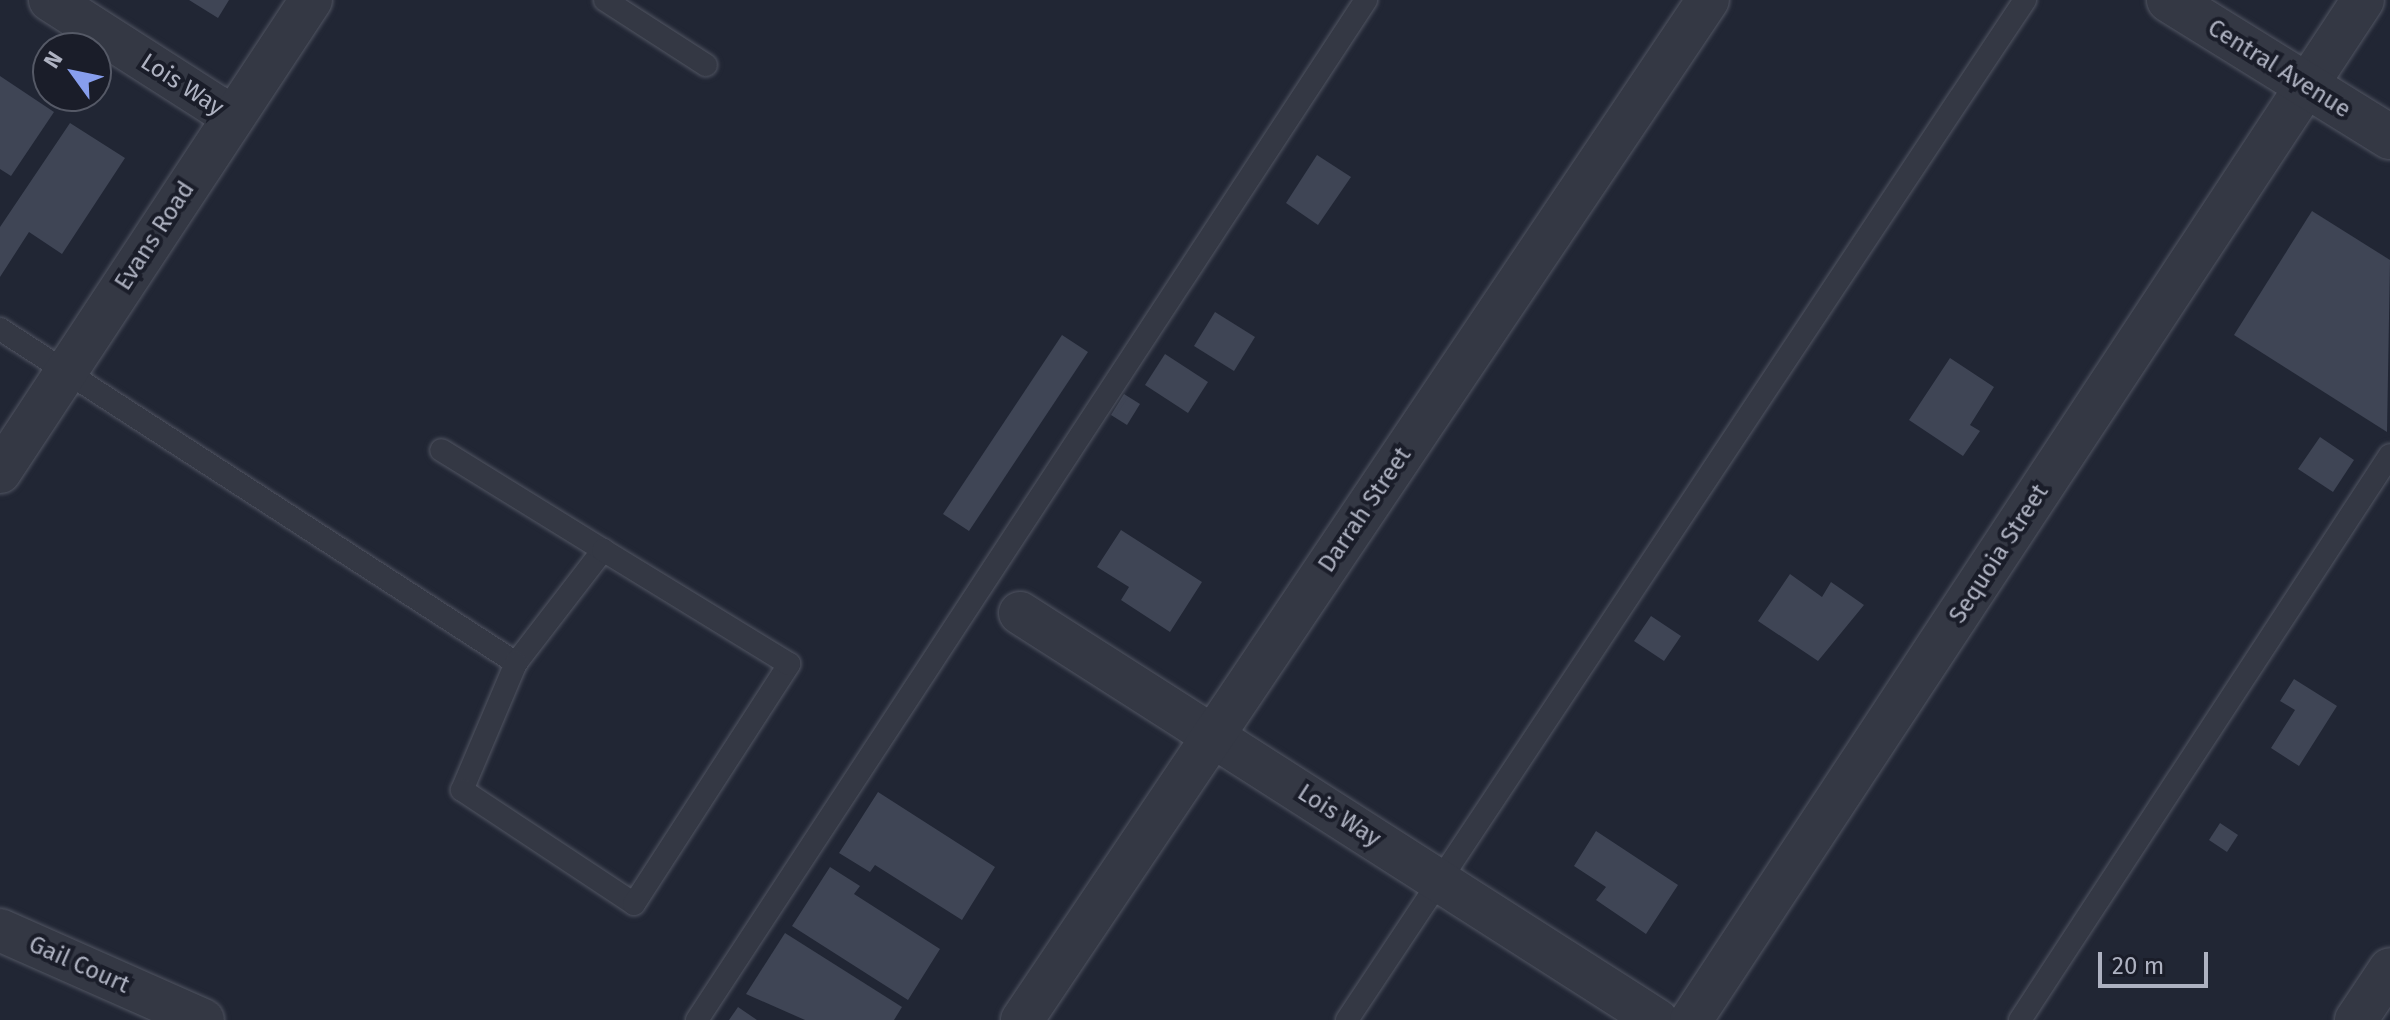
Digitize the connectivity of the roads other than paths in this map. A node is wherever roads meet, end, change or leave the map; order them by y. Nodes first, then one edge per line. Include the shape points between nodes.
1 (50, 0) edge
2 (311, 0) edge
3 (605, 0) edge
4 (1366, 0) edge
5 (1708, 0) edge
6 (2169, 0) edge
7 (2363, 0) edge
8 (2015, 4) edge
9 (706, 65) dead end
10 (2306, 87) junction
11 (233, 117) junction
12 (2390, 137) edge
13 (0, 329) edge
14 (65, 373) junction
15 (441, 450) dead end
16 (2390, 455) edge
17 (0, 472) edge
18 (603, 550) junction
19 (1020, 613) dead end
20 (516, 663) junction
21 (1214, 736) junction
22 (1439, 880) junction
23 (0, 930) edge
24 (2390, 969) edge
25 (203, 1020) edge
26 (697, 1020) edge
27 (1022, 1020) edge
28 (1347, 1020) edge
29 (1657, 1020) edge
30 (1691, 1020) edge
31 (2020, 1020) edge
32 (2356, 1020) edge

1 - 11 street, Lois Way
2 - 11 street, Evans Road
3 - 9 lane
4 - 26 lane
5 - 21 street, Darrah Street
6 - 10 street, Central Avenue
7 - 10 street, Sequoia Street
8 - 22 lane
10 - 12 street, Central Avenue
10 - 30 street, Sequoia Street
11 - 14 street, Evans Road
13 - 14 lane
14 - 17 street, Evans Road
14 - 20 lane
15 - 18 lane
16 - 31 lane
18 - 20 lane
18 - 20 lane via 789,664 634,904 462,790
19 - 21 street, Lois Way
21 - 22 street, Lois Way
21 - 27 street, Darrah Street
22 - 28 lane
22 - 29 street, Lois Way
23 - 25 street, Gail Court
24 - 32 street

